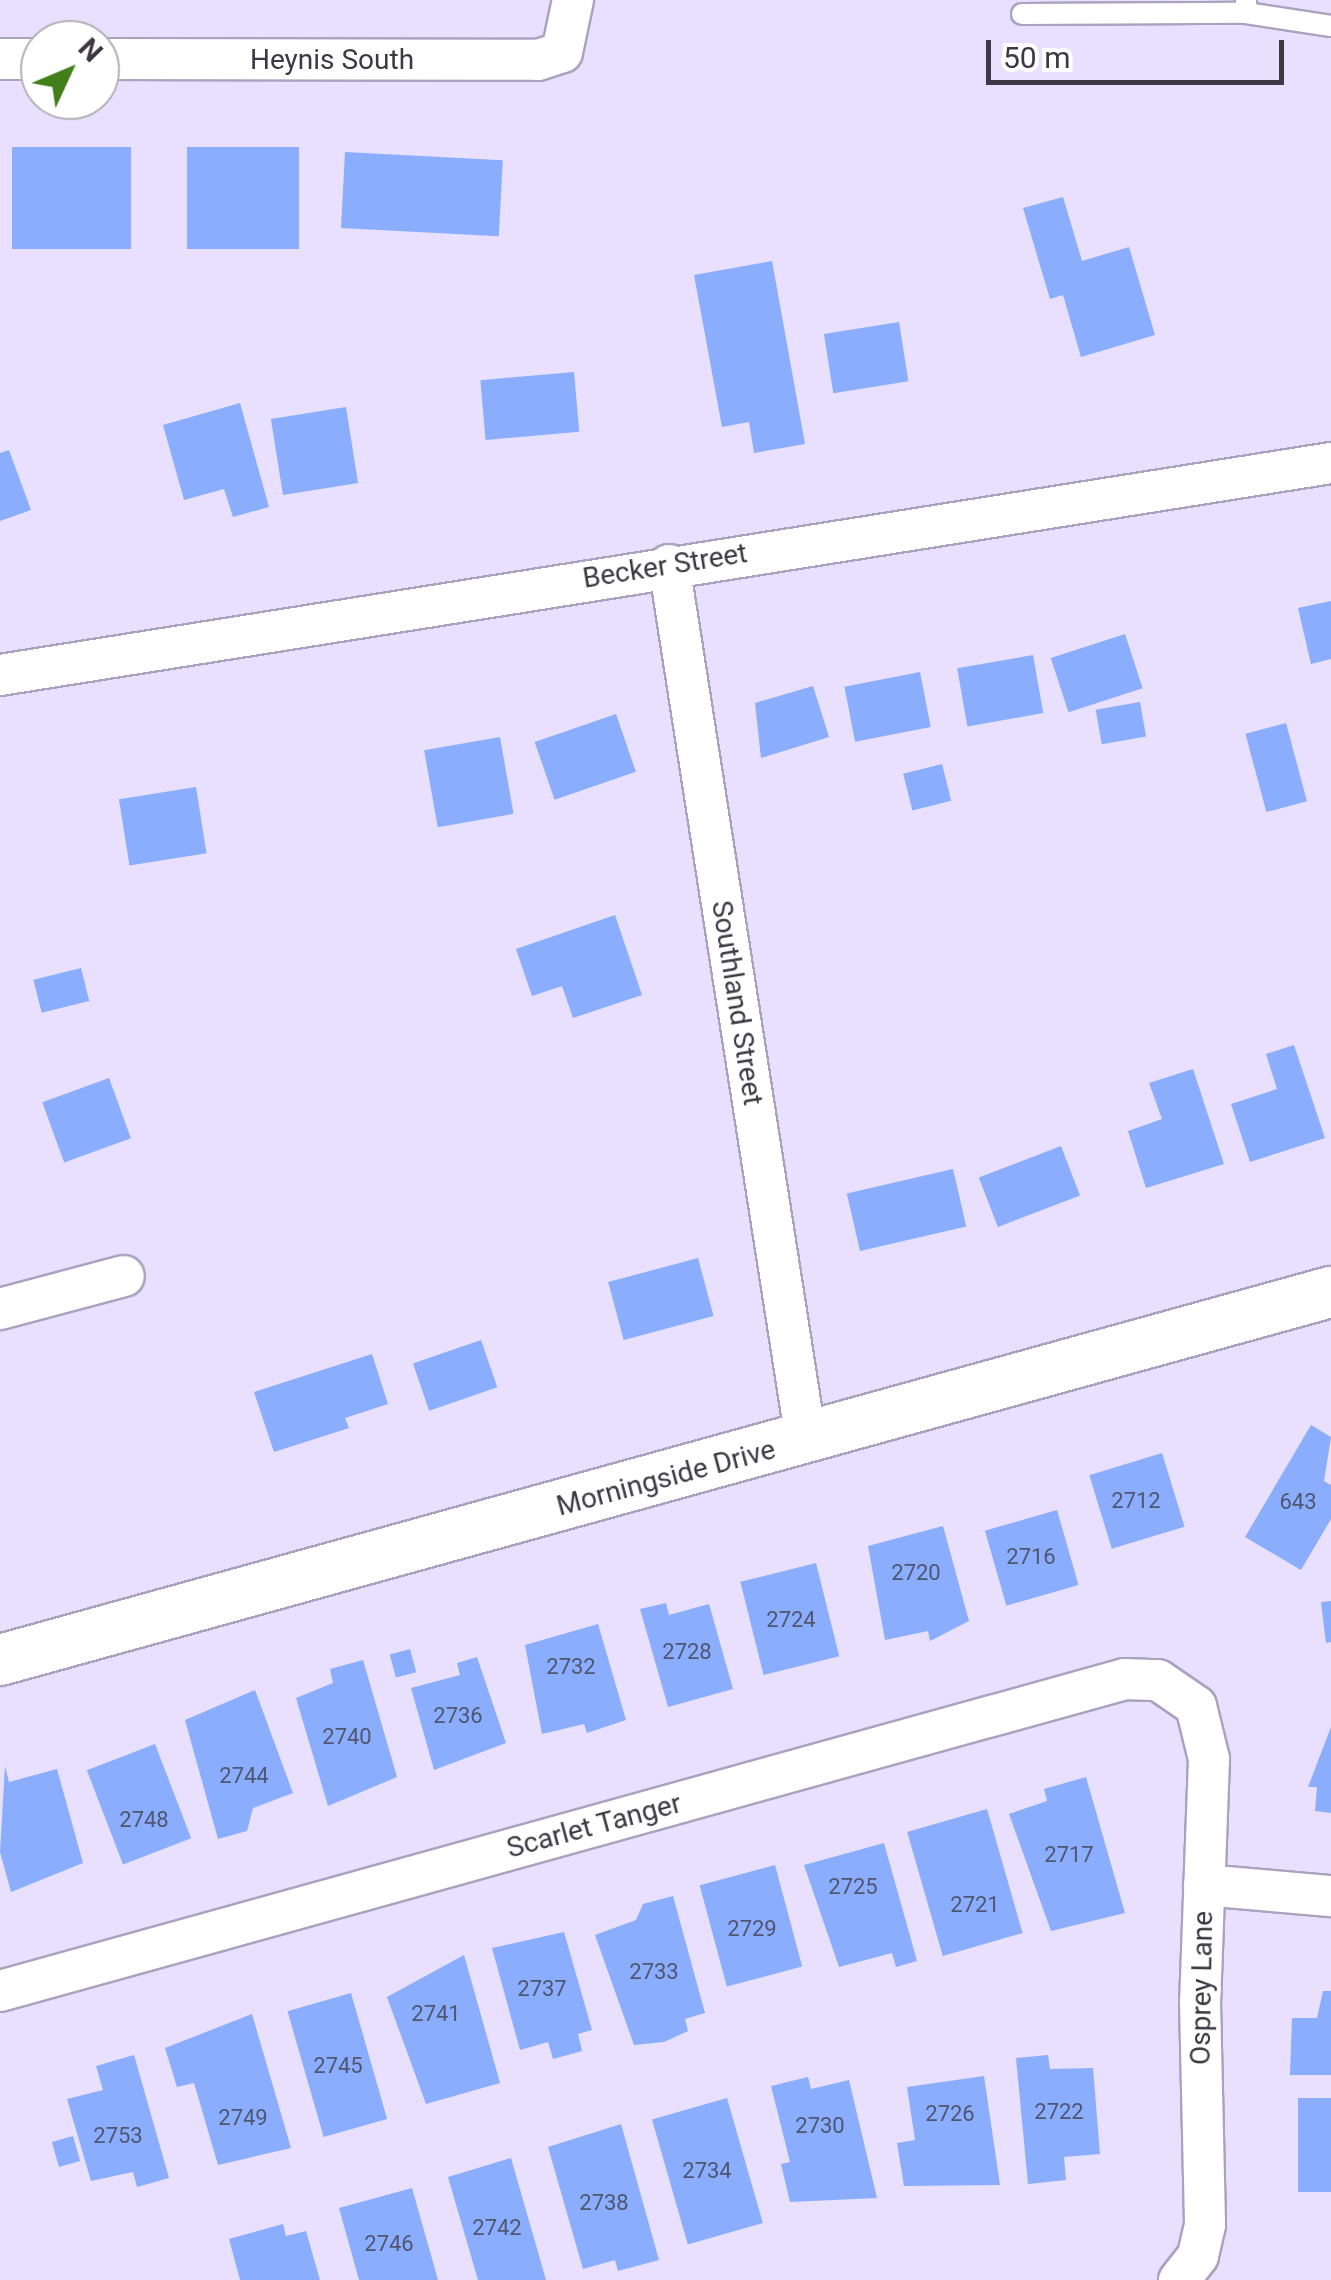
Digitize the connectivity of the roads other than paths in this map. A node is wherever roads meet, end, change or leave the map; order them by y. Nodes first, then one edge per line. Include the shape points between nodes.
1 (573, 0) edge
2 (1246, 6) edge
3 (1022, 14) dead end
4 (1331, 26) edge
5 (120, 60) edge
6 (1331, 462) edge
7 (668, 565) junction
8 (0, 675) edge
9 (124, 1276) dead end
10 (1331, 1292) edge
11 (0, 1309) edge
12 (806, 1440) junction
13 (0, 1660) edge
14 (1186, 1693) joint
15 (1204, 1885) junction
16 (1331, 1896) edge
17 (0, 1991) edge
18 (1179, 2280) edge

1 - 5 street, Heynis South via 562,52 538,60
2 - 3 lane
2 - 4 lane
6 - 7 street, Becker Street
7 - 8 street, Becker Street
7 - 12 street, Southland Street
9 - 11 street
10 - 12 street, Morningside Drive
12 - 13 street, Morningside Drive
14 - 15 street, Osprey Lane via 1207,1738
14 - 17 street, Scarlet Tanger via 1158,1680 1125,1679
15 - 16 street
15 - 18 street, Osprey Lane via 1206,2225 1198,2256

